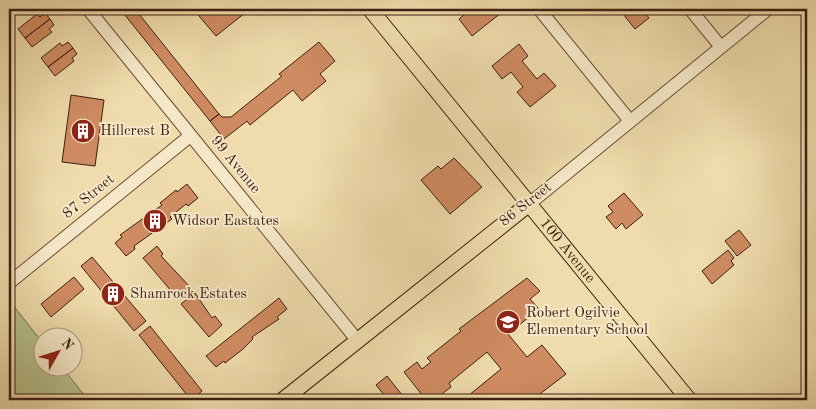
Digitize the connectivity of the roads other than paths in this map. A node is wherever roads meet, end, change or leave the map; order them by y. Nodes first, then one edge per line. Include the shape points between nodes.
1 (88, 9) edge
2 (370, 9) edge
3 (539, 9) edge
4 (690, 9) edge
5 (768, 9) edge
6 (721, 47) junction
7 (630, 121) junction
8 (190, 136) junction
9 (529, 204) junction
10 (9, 283) edge
11 (357, 340) junction
12 (283, 400) edge
13 (689, 400) edge

1 - 8 street, 99 Avenue
2 - 9 main road, 100 Avenue
3 - 7 street
4 - 6 street
5 - 6 street, 86 Street
6 - 7 street, 86 Street
7 - 9 street, 86 Street
8 - 10 street, 87 Street
8 - 11 street, 99 Avenue
9 - 11 main road, 86 Street
9 - 13 main road, 100 Avenue
11 - 12 main road, 86 Street

